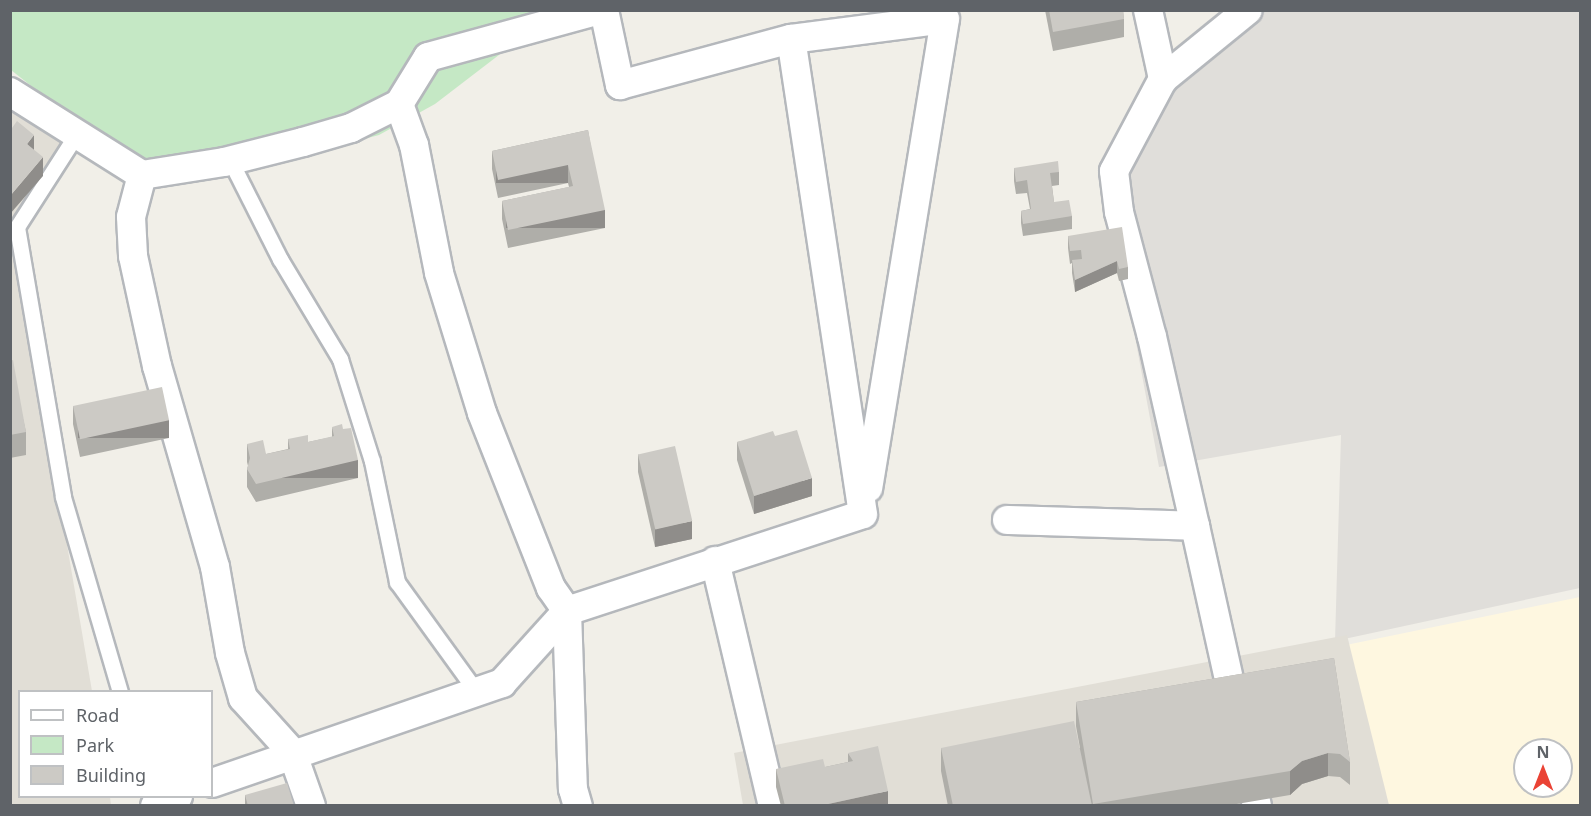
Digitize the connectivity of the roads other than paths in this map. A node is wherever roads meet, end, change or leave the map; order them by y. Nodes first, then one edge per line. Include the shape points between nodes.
1 (602, 10) edge
2 (1149, 10) edge
3 (1248, 10) edge
4 (791, 39) junction
5 (1163, 79) junction
6 (10, 92) edge
7 (399, 104) junction
8 (76, 135) junction
9 (230, 160) junction
10 (142, 175) junction
11 (864, 514) junction
12 (1007, 520) dead end
13 (1195, 526) junction
14 (716, 561) junction
15 (567, 611) junction
16 (119, 690) edge
17 (476, 691) junction
18 (292, 752) junction
19 (213, 783) edge
20 (173, 798) edge
21 (155, 806) edge
22 (311, 806) edge
23 (578, 806) edge
24 (773, 806) edge
25 (1257, 806) edge

1 - 4 street via 620,85
1 - 7 street via 428,57
2 - 5 street
3 - 5 street
4 - 11 street
4 - 11 street via 945,20
5 - 13 street via 1114,171 1119,212
6 - 8 street via 46,111
7 - 9 street via 351,128
7 - 15 street via 414,145 439,273 482,413 551,588
8 - 10 street
8 - 16 lane via 17,227 63,497
9 - 10 street
9 - 17 lane via 280,259 339,359 372,461 397,582
10 - 18 street via 131,217 133,256 157,366 215,567 230,653 243,698
11 - 14 street
12 - 13 street
13 - 25 street
14 - 15 street
14 - 24 street
15 - 17 street via 502,683
15 - 23 street via 573,789
17 - 18 street
18 - 19 street
18 - 22 street
20 - 21 street

